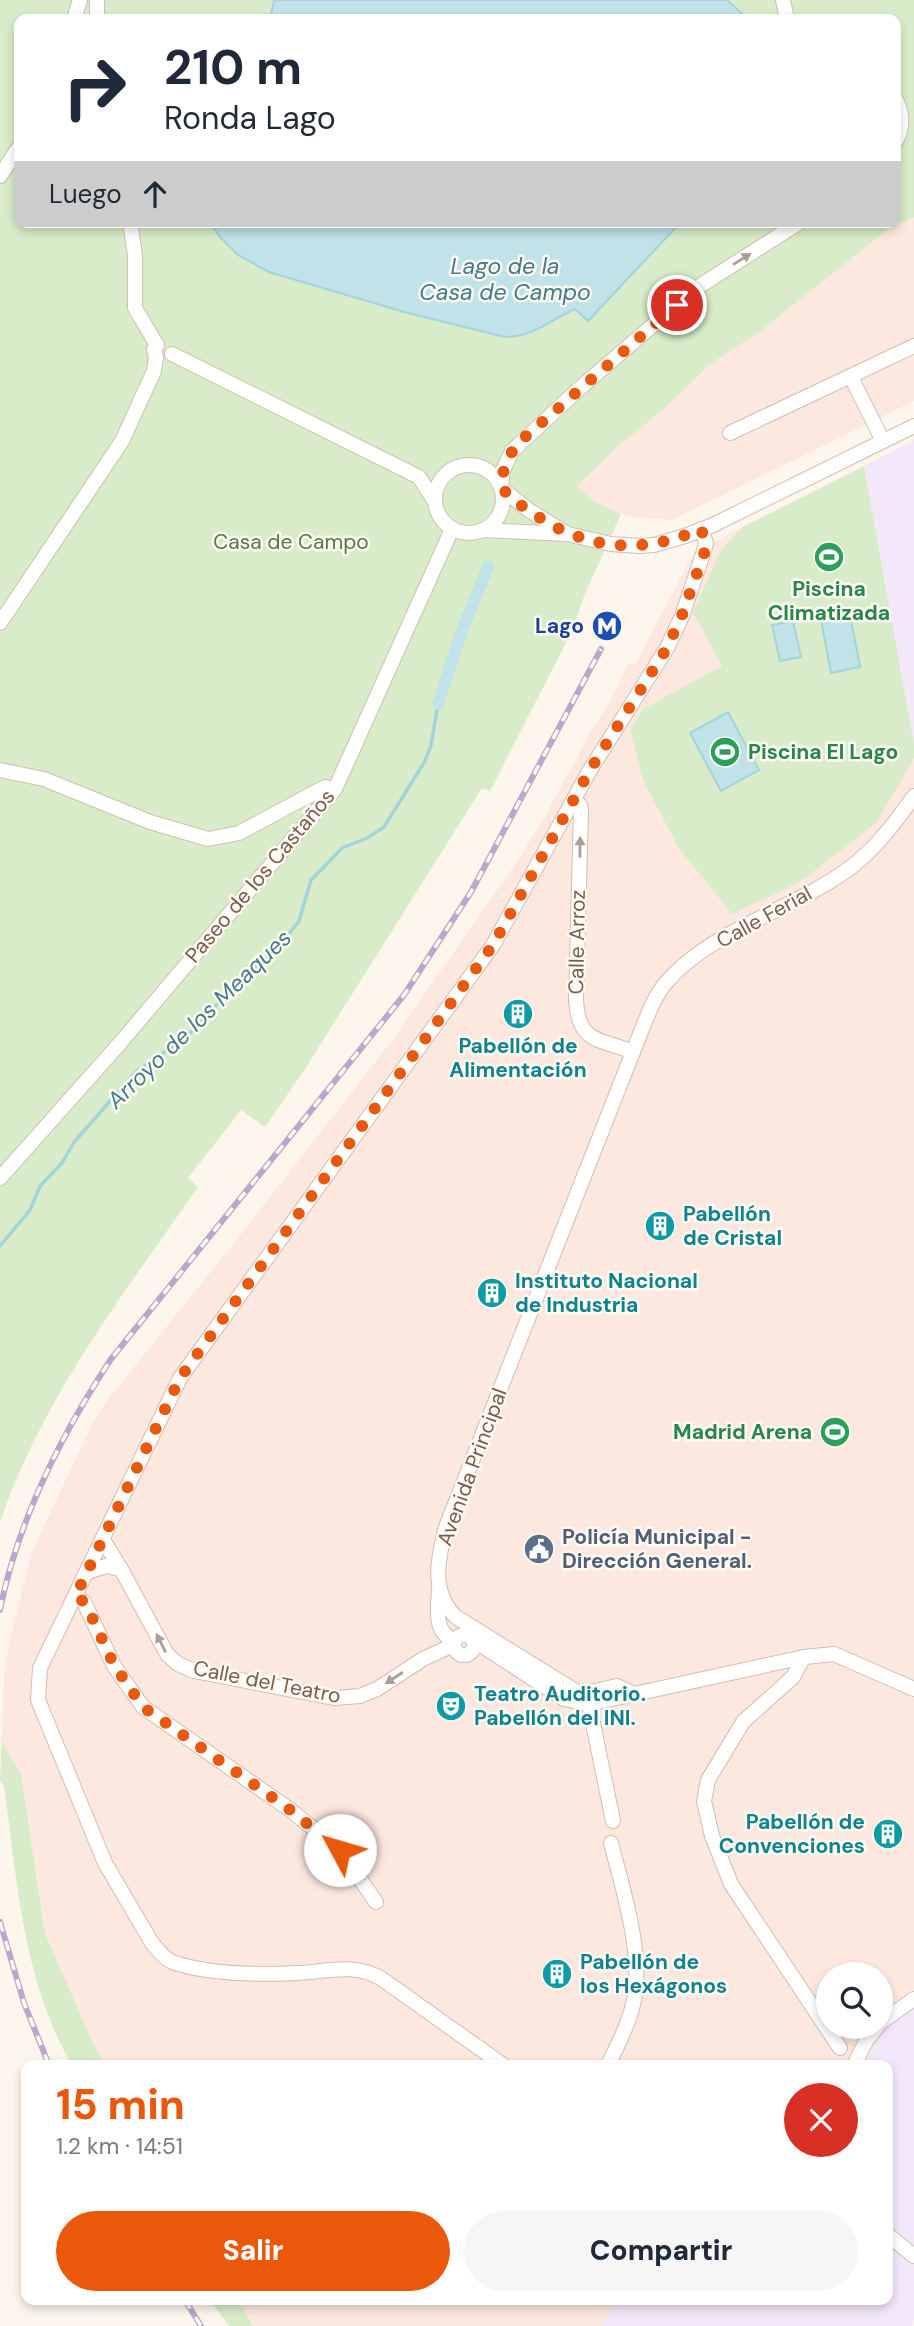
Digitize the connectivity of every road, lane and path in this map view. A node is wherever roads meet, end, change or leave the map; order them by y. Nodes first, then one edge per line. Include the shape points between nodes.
1 (14, 155) edge
2 (0, 176) edge
3 (131, 228) edge
4 (790, 228) edge
5 (914, 346) edge
6 (157, 351) junction
7 (851, 377) junction
8 (914, 426) edge
9 (730, 433) dead end
10 (883, 441) junction
11 (450, 470) junction
12 (419, 477) junction
13 (502, 487) junction
14 (435, 502) junction
15 (452, 529) junction
16 (701, 529) junction
17 (482, 530) junction
18 (567, 534) junction
19 (0, 623) edge
20 (0, 770) edge
21 (335, 789) junction
22 (914, 796) edge
23 (574, 801) junction
24 (633, 1052) junction
25 (0, 1178) edge
26 (103, 1540) junction
27 (121, 1569) junction
28 (88, 1572) junction
29 (439, 1588) junction
30 (75, 1597) junction
31 (454, 1643) junction
32 (804, 1657) junction
33 (914, 1689) edge
34 (634, 1694) junction
35 (589, 1703) junction
36 (613, 1821) dead end
37 (611, 1843) dead end
38 (376, 1902) dead end
39 (914, 1999) edge
40 (893, 2015) edge
41 (868, 2039) edge
42 (839, 2048) dead end
43 (496, 2060) edge
44 (610, 2060) edge
45 (856, 2060) edge
46 (893, 2239) edge
47 (914, 2256) edge

1 - 2 street
3 - 6 street via 135,308
13 -> 4 street via 505,463 517,444 703,283
5 - 7 street
6 - 12 street via 164,360 172,354
6 - 19 street via 154,371 118,448
7 - 9 street
7 - 10 street
8 - 10 street
10 - 16 street
11 - 12 street
11 - 13 street via 478,466
11 - 14 street via 438,484
12 - 14 street
13 - 17 street via 499,515
13 - 18 street
14 - 15 street via 440,517
15 - 17 street
15 - 21 street, Paseo de los Castaños
16 - 18 street via 646,546
16 - 23 street via 705,551 682,615
17 - 18 street
20 - 21 street via 44,779 150,822 208,839 239,833 326,787
21 - 25 street, Paseo de los Castaños
22 - 24 street, Calle Ferial via 889,831 849,869 692,957 662,988
24 -> 23 street, Calle Arroz via 594,1038 578,1021 581,810
23 - 26 street via 493,945 180,1378
24 - 29 street, Avenida Principal via 446,1527 437,1565
26 - 27 street, Calle del Teatro
26 - 28 street
27 - 28 street via 106,1566
31 -> 27 street, Calle del Teatro via 360,1696 334,1698 194,1671 167,1654
28 - 30 street
29 - 31 street, Avenida Principal via 439,1627
29 - 34 street via 456,1617 577,1692 617,1686
30 - 38 street via 85,1602 114,1665 143,1707 280,1802 340,1850
30 - 43 street via 40,1668 38,1700 105,1863 161,1954 209,1970 362,1970 382,1979
31 - 35 street via 458,1654 464,1656 472,1646 564,1699
32 - 33 street via 834,1654
32 - 34 street
32 - 42 street via 793,1677 743,1722 708,1780 704,1801 731,1884
34 - 35 street
35 - 36 street
37 - 44 street via 635,1954 635,1994
39 - 40 street
41 - 45 street
46 - 47 street

